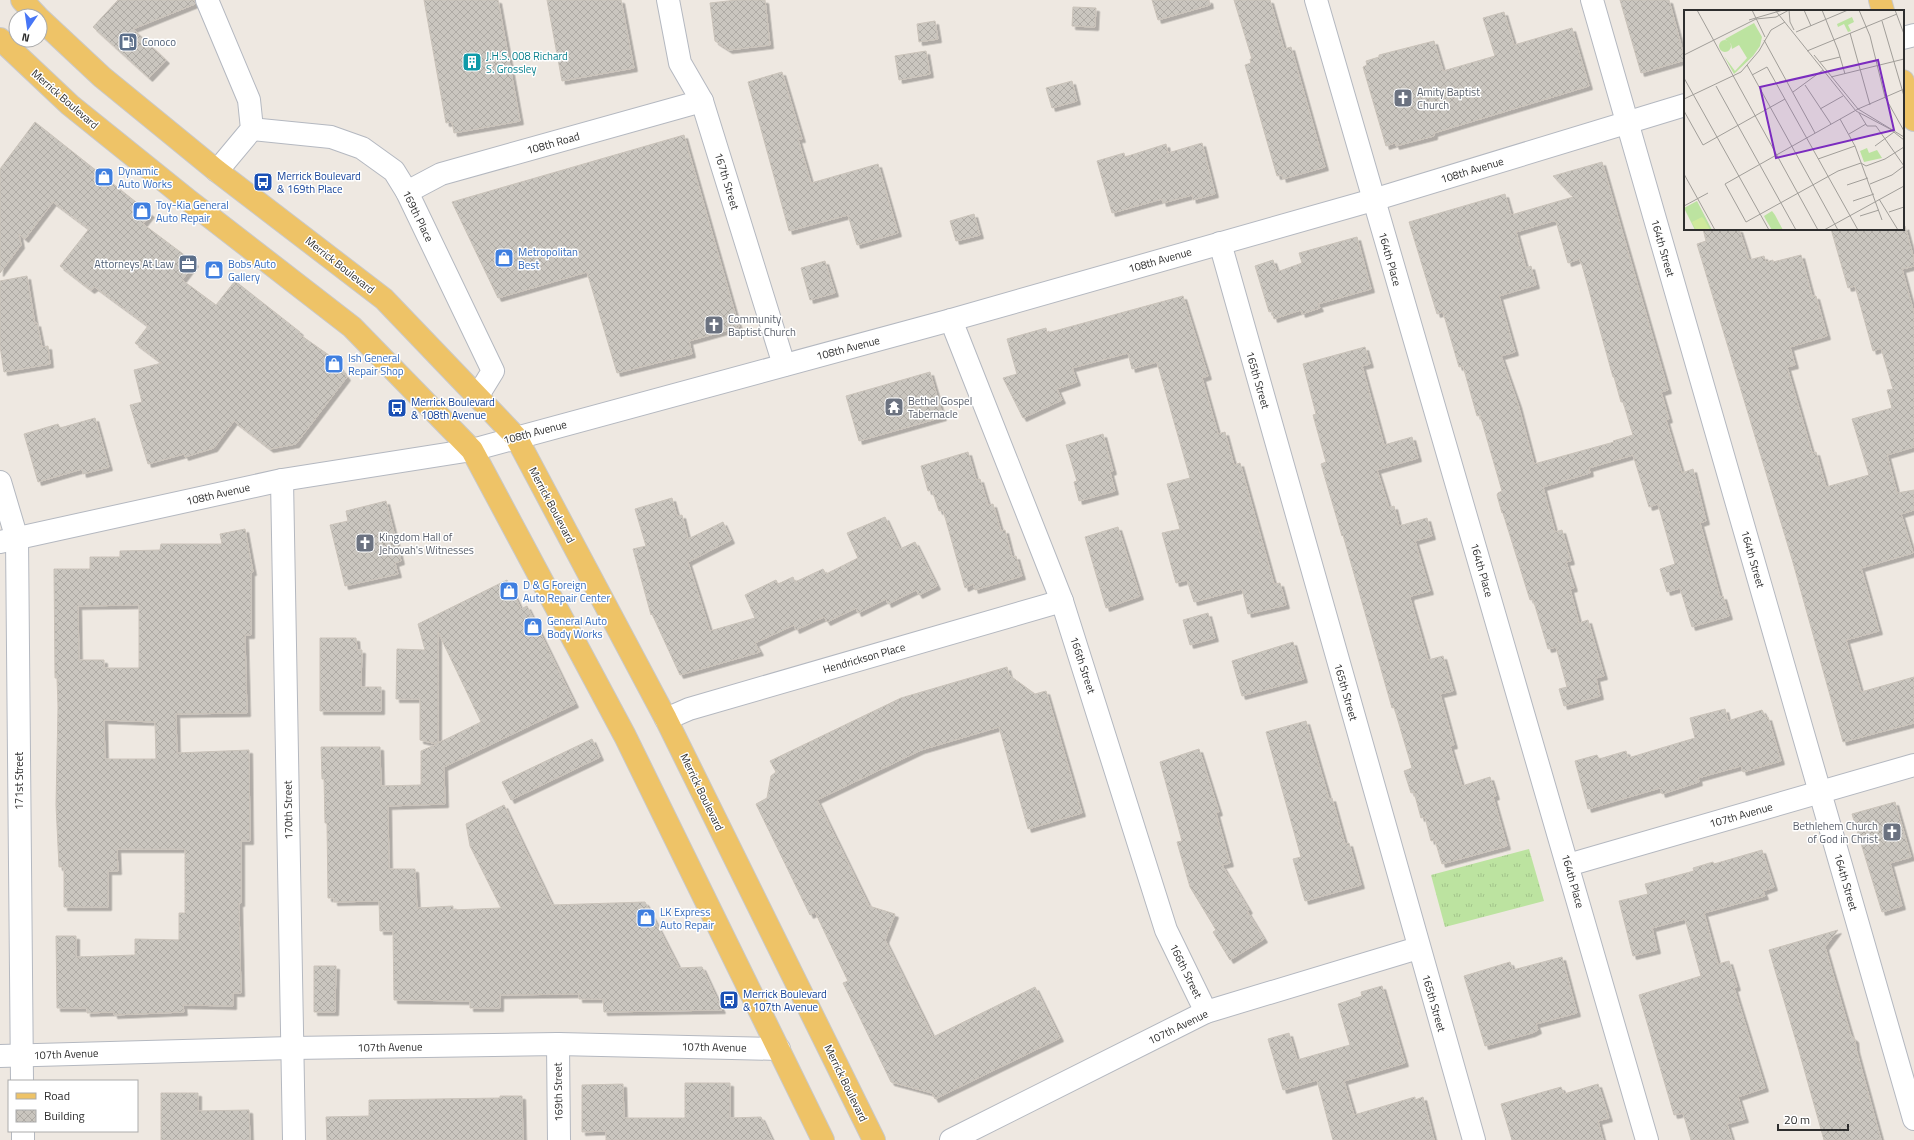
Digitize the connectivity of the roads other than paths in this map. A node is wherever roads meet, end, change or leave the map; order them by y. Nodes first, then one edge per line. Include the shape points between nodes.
1 (22, 0) edge
2 (207, 0) edge
3 (668, 0) edge
4 (1316, 0) edge
5 (1592, 0) edge
6 (1880, 0) edge
7 (30, 8) edge
8 (1883, 10) edge
9 (48, 26) edge
10 (1914, 35) edge
11 (1904, 38) edge
12 (0, 39) edge
13 (1904, 85) edge
14 (702, 101) junction
15 (1684, 105) edge
16 (1914, 120) edge
17 (1627, 124) junction
18 (252, 129) junction
19 (217, 171) junction
20 (407, 192) junction
21 (1373, 200) junction
22 (1220, 243) junction
23 (951, 320) junction
24 (784, 365) junction
25 (477, 397) junction
26 (516, 437) junction
27 (472, 450) junction
28 (282, 480) junction
29 (0, 482) edge
30 (8, 541) edge
31 (1062, 601) junction
32 (666, 719) junction
33 (1914, 765) edge
34 (1820, 791) junction
35 (1568, 865) junction
36 (1418, 948) junction
37 (1206, 1012) junction
38 (558, 1044) junction
39 (292, 1048) junction
40 (779, 1049) junction
41 (10, 1056) edge
42 (22, 1080) edge
43 (1914, 1119) edge
44 (294, 1140) edge
45 (559, 1140) edge
46 (823, 1140) edge
47 (874, 1140) edge
48 (951, 1140) edge
49 (1474, 1140) edge
50 (1647, 1140) edge

1 - 7 main road
2 - 18 street via 249,100
3 - 14 street, 167th Street via 680,63
4 - 21 street, 164th Place
5 - 17 street, 164th Street
6 - 8 main road
9 - 19 main road, Merrick Boulevard via 102,77
10 - 11 street
12 - 27 main road, Merrick Boulevard via 70,104 188,200 352,327
13 - 16 main road
14 - 20 street, 108th Road via 442,174
14 - 24 street, 167th Street
15 - 17 street, 108th Avenue
17 - 21 street, 108th Avenue
17 - 34 street, 164th Street
18 - 19 street
18 - 20 street, 169th Place via 331,137 362,148 394,171
19 - 25 main road, Merrick Boulevard via 384,300
20 - 25 street, 169th Place via 493,371
21 - 22 street, 108th Avenue
21 - 35 street, 164th Place
22 - 23 street, 108th Avenue
22 - 36 street, 165th Street
23 - 24 street, 108th Avenue
23 - 31 street, 166th Street
24 - 26 street, 108th Avenue
25 - 26 main road, Merrick Boulevard
26 - 27 street, 108th Avenue
26 - 32 main road, Merrick Boulevard
27 - 28 street, 108th Avenue
27 - 40 main road, Merrick Boulevard via 625,736
28 - 30 street, 108th Avenue
28 - 39 street, 170th Street
29 - 30 street, 171st Street
30 - 41 street, 171st Street
31 - 32 street, Hendrickson Place via 689,709
31 - 37 street, 166th Street via 1166,930
32 - 47 main road, Merrick Boulevard
33 - 34 street, 107th Avenue
34 - 35 street, 107th Avenue
34 - 43 street, 164th Street
35 - 50 street, 164th Place
36 - 37 street, 107th Avenue
36 - 49 street, 165th Street
37 - 48 street, 107th Avenue
38 - 39 street, 107th Avenue
38 - 40 street, 107th Avenue
38 - 45 street, 169th Street
39 - 41 street, 107th Avenue
39 - 44 street, 170th Street
40 - 46 main road, Merrick Boulevard
41 - 42 street, 171st Street

